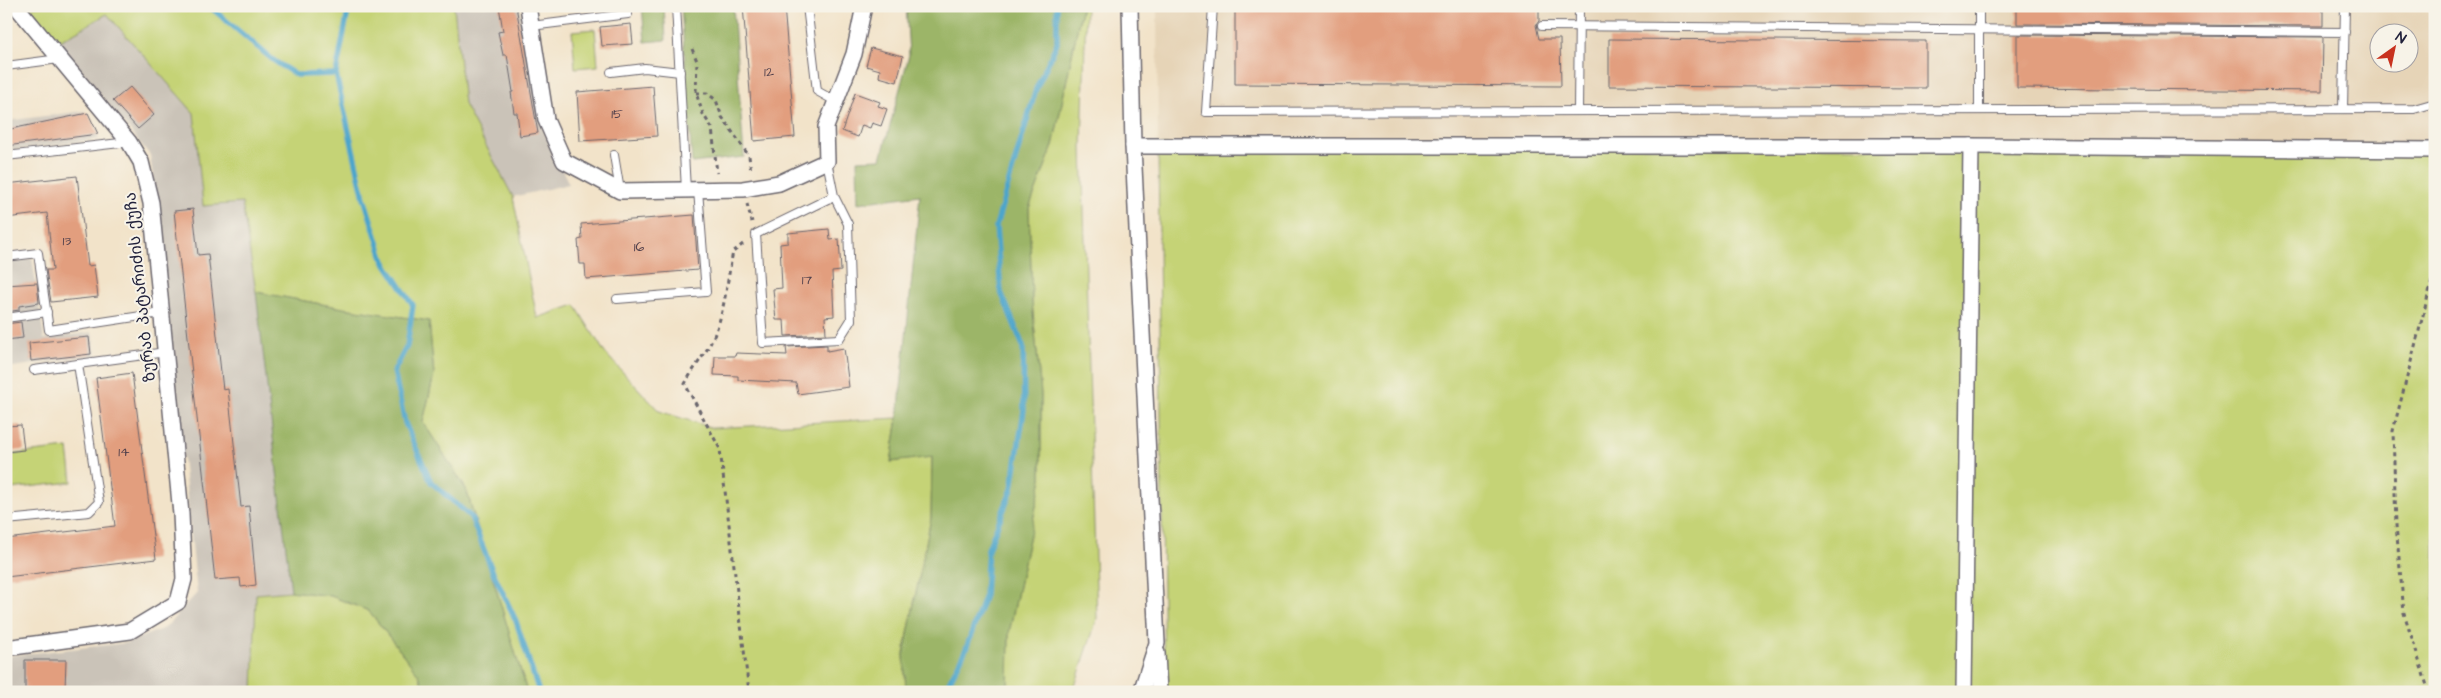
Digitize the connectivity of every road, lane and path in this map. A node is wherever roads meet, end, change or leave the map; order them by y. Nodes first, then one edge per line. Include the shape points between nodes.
1 (16, 6) edge
2 (528, 6) edge
3 (676, 6) edge
4 (808, 6) edge
5 (864, 6) edge
6 (1130, 6) edge
7 (1213, 6) edge
8 (1579, 6) edge
9 (1979, 6) edge
10 (2345, 6) edge
11 (628, 14) dead end
12 (531, 26) junction
13 (1542, 26) dead end
14 (1579, 26) junction
15 (1979, 29) junction
16 (2345, 32) junction
17 (691, 40) dead end
18 (59, 59) junction
19 (6, 66) edge
20 (611, 72) dead end
21 (680, 72) junction
22 (696, 93) junction
23 (835, 101) junction
24 (2435, 103) edge
25 (2343, 109) junction
26 (1979, 110) junction
27 (1578, 111) junction
28 (129, 142) junction
29 (1133, 146) junction
30 (1971, 146) junction
31 (2435, 150) edge
32 (614, 155) dead end
33 (6, 156) edge
34 (827, 161) junction
35 (748, 188) junction
36 (718, 189) junction
37 (692, 190) junction
38 (620, 191) junction
39 (834, 196) junction
40 (756, 234) junction
41 (6, 257) edge
42 (2435, 269) edge
43 (617, 299) dead end
44 (47, 312) junction
45 (161, 313) junction
46 (6, 318) edge
47 (166, 352) junction
48 (78, 364) junction
49 (34, 370) dead end
50 (6, 520) edge
51 (1157, 643) junction
52 (6, 648) edge
53 (749, 692) edge
54 (1141, 692) edge
55 (1159, 692) edge
56 (1964, 692) edge
57 (2429, 692) edge

1 - 18 street, ზურაბ პატარიძის ქუჩა
2 - 12 street
3 - 21 lane
4 - 23 lane via 817,91
5 - 23 street via 854,54
6 - 29 street
7 - 27 lane via 1206,112
8 - 14 lane
9 - 15 lane
10 - 16 lane
11 - 12 lane
12 - 38 street via 546,120 564,160
13 - 14 lane
14 - 15 lane
14 - 27 lane
15 - 16 lane
15 - 26 lane
16 - 25 lane
17 - 22 path via 697,61
18 - 19 lane
18 - 28 street, ზურაბ პატარიძის ქუჩა
20 - 21 lane via 645,68
21 - 37 lane
22 - 35 path via 708,93 716,100 722,117 749,156
22 - 36 path via 712,128
23 - 34 street via 826,127
24 - 25 lane via 2414,109
25 - 26 lane
26 - 27 lane
28 - 33 lane
28 - 45 street, ზურაბ პატარიძის ქუჩა via 141,162 152,203
29 - 30 street
29 - 51 street
30 - 31 street
30 - 56 street
32 - 38 lane
34 - 35 street via 779,183
34 - 39 lane
35 - 36 street
35 - 40 path
36 - 37 street
37 - 38 street
37 - 43 lane via 706,292
39 - 40 lane
39 - 40 lane via 848,224 850,320 839,339 763,343
40 - 53 path via 733,252 713,339 685,384 720,449
41 - 44 lane via 38,252
42 - 57 path via 2393,431 2396,525 2404,613
44 - 45 lane via 49,330
44 - 46 lane
45 - 47 street, ზურაბ პატარიძის ქუჩა
47 - 48 lane
47 - 52 street, ზურაბ პატარიძის ქუჩა via 181,514 184,579 178,602 130,632
48 - 49 lane
48 - 50 lane via 99,502 89,512
51 - 54 street
51 - 55 street

